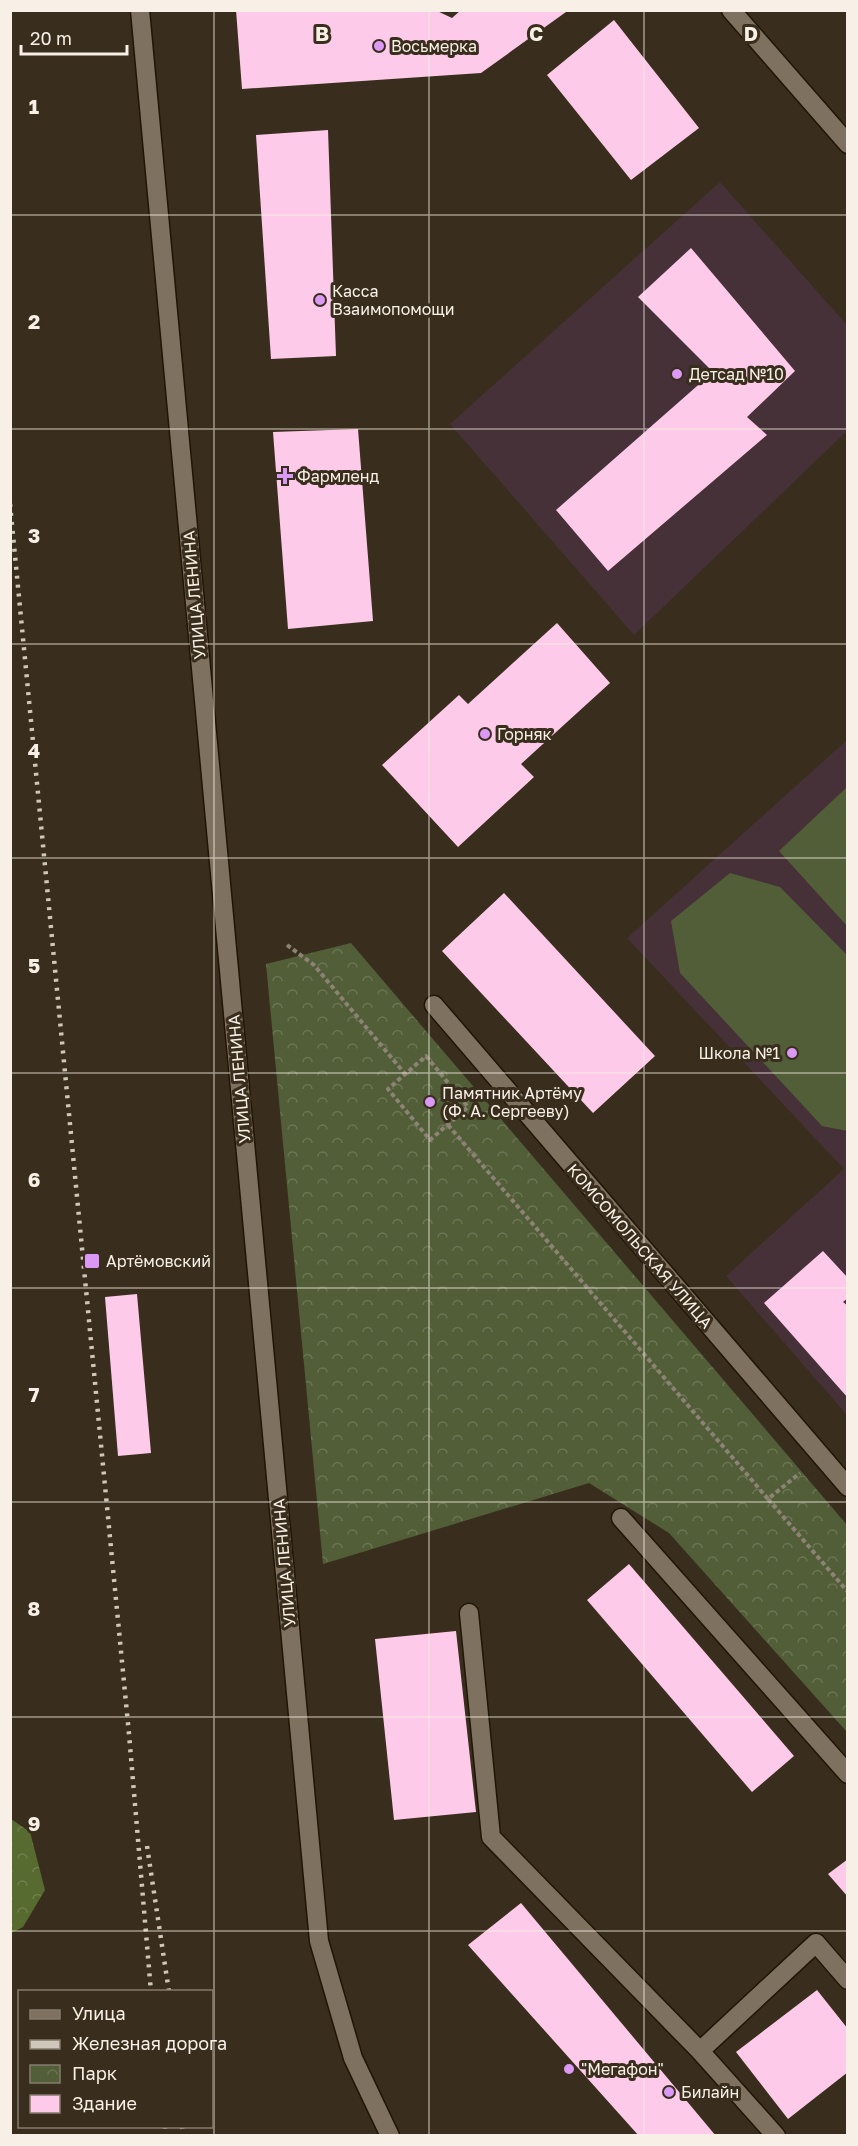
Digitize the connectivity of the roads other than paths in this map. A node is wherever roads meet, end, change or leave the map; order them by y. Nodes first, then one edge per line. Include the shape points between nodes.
1 (140, 10) edge
2 (731, 10) edge
3 (848, 144) edge
4 (434, 1005) dead end
5 (848, 1487) edge
6 (621, 1518) dead end
7 (469, 1613) dead end
8 (848, 1774) edge
9 (848, 1980) edge
10 (700, 2051) junction
11 (390, 2136) edge
12 (776, 2136) edge

1 - 11 street, УЛИЦА ЛЕНИНА via 319,1941 353,2058
2 - 3 street
4 - 5 street, КОМСОМОЛЬСКАЯ УЛИЦА
6 - 8 street
7 - 10 street via 491,1837
9 - 10 street via 816,1943
10 - 12 street

